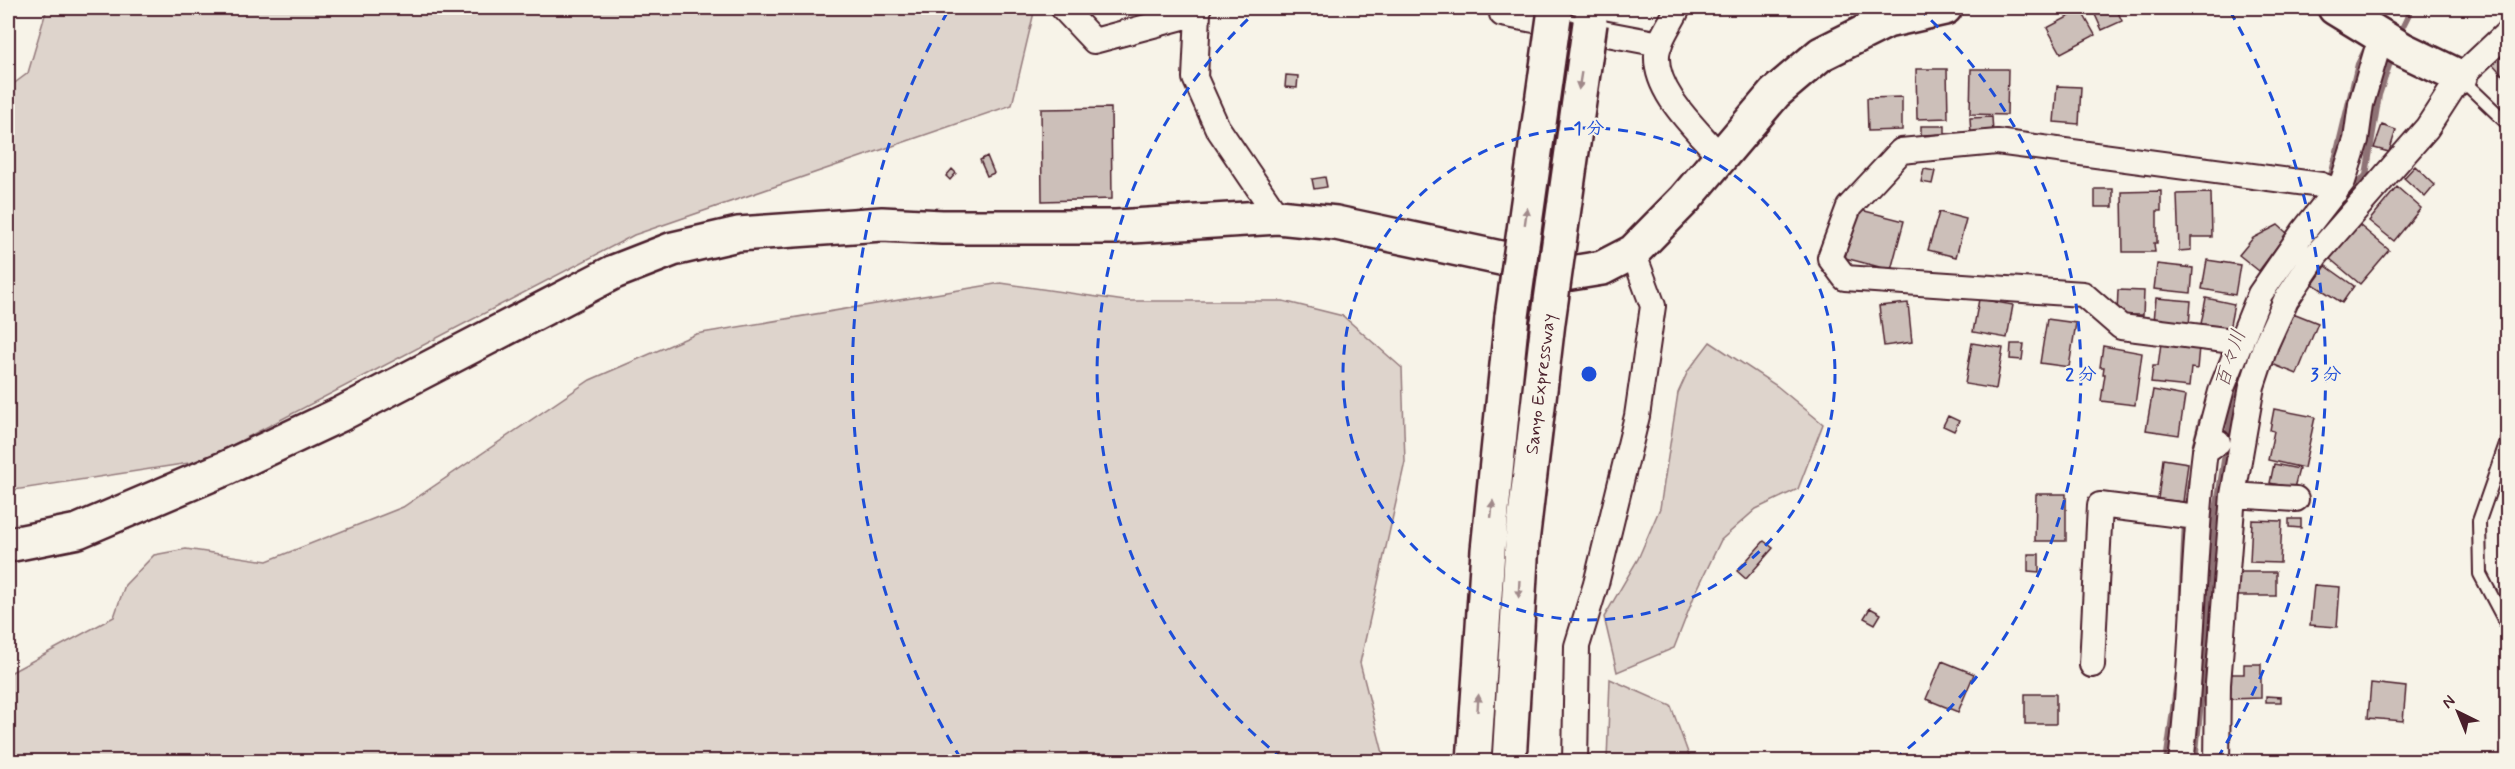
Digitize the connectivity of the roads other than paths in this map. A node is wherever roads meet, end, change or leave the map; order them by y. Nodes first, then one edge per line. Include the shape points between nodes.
1 (1064, 8) edge
2 (1678, 8) edge
3 (1945, 8) edge
4 (2335, 8) edge
5 (1555, 12) edge
6 (1503, 14) dead end
7 (1591, 15) edge
8 (2508, 32) edge
9 (2392, 42) junction
10 (1660, 44) junction
11 (2460, 77) junction
12 (2508, 124) edge
13 (1720, 157) junction
14 (2343, 189) junction
15 (1278, 217) junction
16 (1633, 252) junction
17 (2233, 341) junction
18 (2244, 423) junction
19 (2508, 438) edge
20 (2209, 449) junction
21 (2233, 495) junction
22 (2295, 499) dead end
23 (2189, 516) junction
24 (8, 545) edge
25 (2508, 627) edge
26 (2092, 665) dead end
27 (2190, 681) junction
28 (2218, 684) junction
29 (1474, 762) edge
30 (1509, 762) edge
31 (1575, 762) edge
32 (2181, 762) edge
33 (2217, 762) edge

1 - 15 street via 1094,41 1198,14 1195,78 1217,127
2 - 10 street
3 - 13 main road via 1887,21 1821,54 1775,93
4 - 9 main road
29 -> 5 main road, Sanyo Expressway, bridge via 1488,550 1512,316
6 - 10 street
7 -> 30 main road, Sanyo Expressway, bridge via 1522,542
8 - 11 street
9 - 11 main road
9 - 14 street via 2376,52
10 - 13 street via 1658,69 1670,96
11 - 12 lane
11 - 14 street via 2427,128
13 - 16 main road
14 - 17 street via 2303,232
14 - 17 street via 1997,142 1901,151 1849,207 1830,258 1845,278 2083,294 2121,327
14 - 18 street via 2316,255 2286,300 2266,344
15 - 16 main road via 1336,223 1570,273 1602,268
15 - 24 main road via 1116,227 882,224 738,234 673,249 614,272 339,415 226,468 78,531
16 - 31 street via 1653,306 1636,416 1596,584 1577,645
17 - 20 street
18 - 20 street
18 - 21 street
19 - 25 lane via 2479,521 2480,574
20 - 23 street
21 - 22 street
21 - 28 street
23 - 26 street via 2100,505
23 - 27 street
27 - 28 street
27 - 32 street
28 - 33 street

